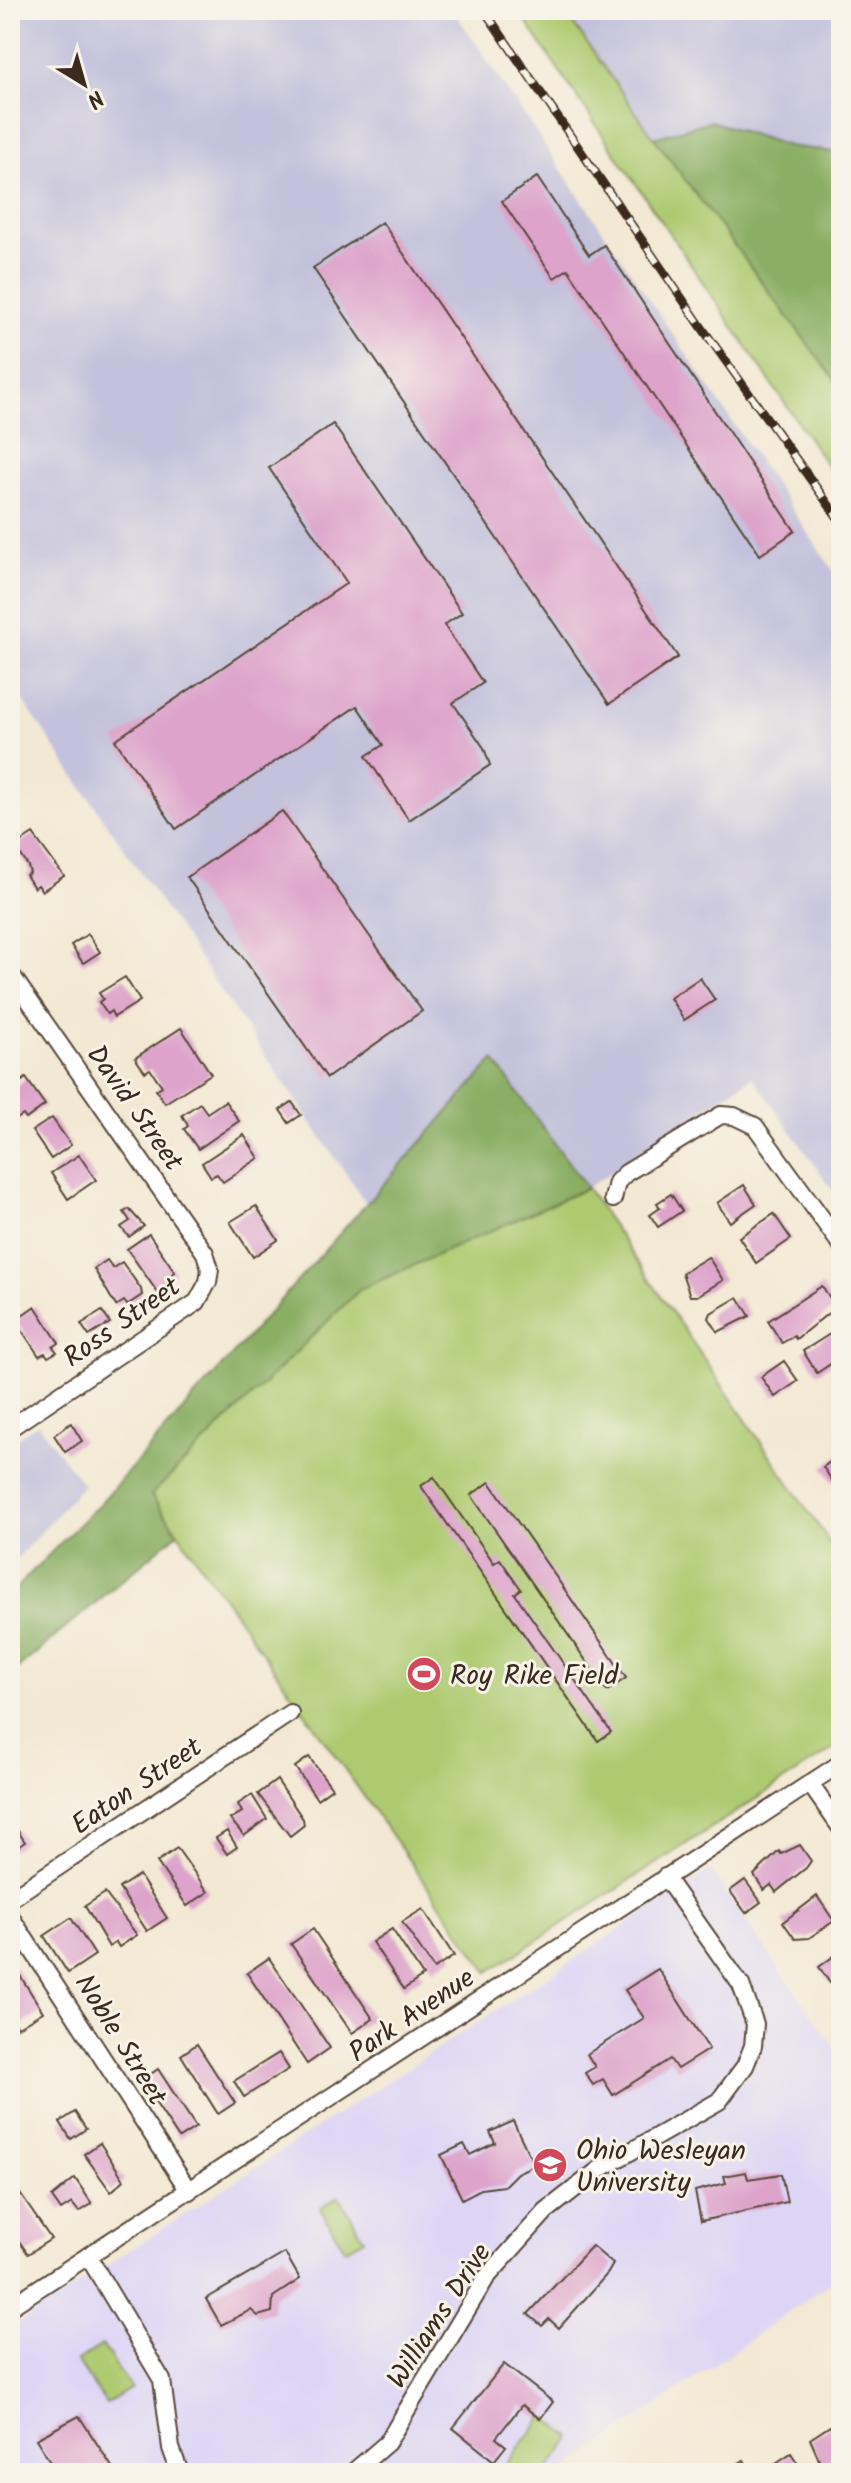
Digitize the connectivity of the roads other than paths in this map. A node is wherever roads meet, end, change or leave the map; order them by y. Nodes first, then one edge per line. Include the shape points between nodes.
1 (10, 973) edge
2 (613, 1199) dead end
3 (841, 1245) edge
4 (209, 1275) joint
5 (10, 1428) edge
6 (290, 1713) dead end
7 (841, 1763) edge
8 (810, 1784) junction
9 (841, 1828) edge
10 (665, 1877) junction
11 (10, 1899) edge
12 (10, 1916) edge
13 (189, 2191) junction
14 (88, 2256) junction
15 (10, 2307) edge
16 (180, 2473) edge
17 (352, 2473) edge

1 - 4 street, David Street via 205,1253
2 - 3 street via 617,1182 626,1173 710,1120 734,1116 755,1126
4 - 5 street, Ross Street via 204,1294 187,1310
6 - 11 street, Eaton Street
7 - 8 street, Park Avenue
8 - 9 street
8 - 10 street, Park Avenue
10 - 13 street, Park Avenue
10 - 17 street, Williams Drive via 741,1985 755,2024 745,2066 719,2101 600,2169 546,2211 486,2278 387,2443
12 - 13 street, Noble Street
13 - 14 street, Park Avenue
14 - 15 street, Park Avenue
14 - 16 street via 162,2380 171,2448

